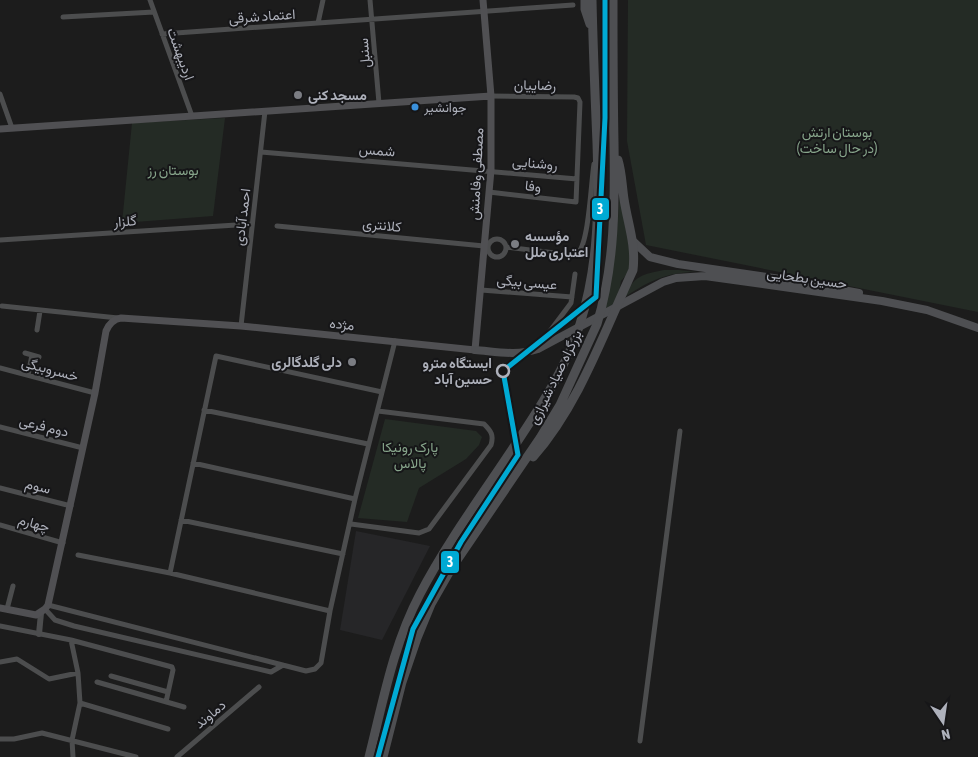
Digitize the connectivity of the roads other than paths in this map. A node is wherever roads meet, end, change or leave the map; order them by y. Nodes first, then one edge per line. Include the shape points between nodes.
1 (150, 0) edge
2 (323, 0) edge
3 (370, 0) edge
4 (483, 0) edge
5 (585, 0) edge
6 (592, 0) edge
7 (614, 0) edge
8 (573, 5) dead end
9 (484, 11) junction
10 (154, 12) junction
11 (63, 17) dead end
12 (372, 19) junction
13 (318, 23) junction
14 (593, 32) junction
15 (162, 34) junction
16 (0, 94) edge
17 (491, 96) junction
18 (379, 103) junction
19 (265, 111) junction
20 (192, 116) junction
21 (12, 128) junction
22 (0, 129) edge
23 (614, 143) junction
24 (597, 144) junction
25 (261, 152) junction
26 (491, 170) junction
27 (577, 179) junction
28 (489, 192) junction
29 (252, 224) junction
30 (278, 226) dead end
31 (485, 238) junction
32 (494, 239) junction
33 (0, 240) edge
34 (634, 242) junction
35 (484, 246) junction
36 (506, 247) junction
37 (483, 256) junction
38 (494, 256) junction
39 (575, 274) dead end
40 (481, 290) junction
41 (572, 297) junction
42 (882, 301) junction
43 (2, 306) dead end
44 (40, 311) junction
45 (118, 318) junction
46 (241, 326) junction
47 (978, 328) edge
48 (37, 330) dead end
49 (547, 335) dead end
50 (559, 338) joint
51 (395, 341) junction
52 (476, 350) junction
53 (25, 353) dead end
54 (32, 355) junction
55 (39, 357) dead end
56 (0, 368) edge
57 (28, 375) junction
58 (382, 392) junction
59 (95, 393) junction
60 (204, 410) junction
61 (378, 411) junction
62 (0, 427) edge
63 (680, 432) dead end
64 (368, 444) junction
65 (83, 448) junction
66 (193, 463) junction
67 (511, 481) junction
68 (0, 488) edge
69 (355, 499) junction
70 (71, 506) junction
71 (181, 520) junction
72 (351, 524) junction
73 (0, 525) edge
74 (63, 543) junction
75 (343, 554) junction
76 (78, 555) dead end
77 (170, 573) junction
78 (13, 586) dead end
79 (4, 609) edge
80 (45, 609) junction
81 (330, 611) junction
82 (0, 626) edge
83 (40, 634) junction
84 (71, 640) junction
85 (0, 662) edge
86 (282, 665) junction
87 (78, 674) junction
88 (111, 676) dead end
89 (97, 682) dead end
90 (259, 688) dead end
91 (168, 692) junction
92 (166, 702) junction
93 (80, 703) junction
94 (184, 707) dead end
95 (168, 729) dead end
96 (0, 739) edge
97 (72, 740) junction
98 (640, 741) dead end
99 (74, 757) edge
100 (136, 757) edge
101 (177, 757) edge
102 (369, 757) edge
103 (383, 757) edge

1 - 10 street, اردیبهشت
2 - 13 street
3 - 12 street, سنبل
4 - 9 main road, مصطفی وفامنش
5 - 14 highway via 584,9
6 - 14 highway, بزرگراه صیاد شیرازی
7 - 23 highway, بزرگراه صیاد شیرازی
8 - 9 street, اعتماد شرقی
9 - 12 street, اعتماد شرقی
9 - 17 main road, مصطفی وفامنش
10 - 11 street
10 - 15 street, اردیبهشت
12 - 13 street, اعتماد شرقی
12 - 18 street, سنبل
13 - 15 street, اعتماد شرقی
14 - 24 highway, بزرگراه صیاد شیرازی
15 - 20 street, اردیبهشت
16 - 21 street
17 - 18 main road
17 - 26 main road, مصطفی وفامنش
17 - 27 street, رضاییان via 578,98
18 - 19 main road
19 - 20 main road
19 - 25 street, احمد آبادی
20 - 21 main road
21 - 22 main road
23 - 34 highway
23 - 67 highway, بزرگراه صیاد شیرازی via 612,238 599,318 560,405
24 - 36 street via 590,210 578,253
24 - 102 highway, بزرگراه صیاد شیرازی via 598,218 592,275 576,336 556,381 420,594 395,655
25 - 26 street, شمس
25 - 29 street, احمد آبادی
26 - 27 street, روشنایی
26 - 28 main road, مصطفی وفامنش
27 - 28 street, وفا via 576,202
28 - 31 main road, مصطفی وفامنش
29 - 33 street, گلزار
29 - 46 street, احمد آبادی
30 - 35 street, کلانتری
31 - 32 street
31 - 35 main road, مصطفی وفامنش
32 - 36 street via 502,240
32 - 38 street via 487,247
34 - 42 main road via 650,257 678,264 794,281 867,295
34 - 67 highway via 633,270 579,388 545,444
35 - 37 main road, مصطفی وفامنش
36 - 38 street via 502,255
37 - 38 street
37 - 40 main road, مصطفی وفامنش
39 - 41 street
40 - 41 street, عیسی بیگی
40 - 52 main road, مصطفی وفامنش
41 - 49 street
42 - 47 main road, حسین بطحایی via 927,310
42 - 50 main road, حسین بطحایی via 705,276 676,278 632,297
43 - 44 street, مژده
44 - 45 street, مژده
44 - 48 street
45 - 46 main road, مژده
45 - 59 main road via 106,331
46 - 51 main road, مژده
50 - 52 main road, مژده via 524,353
51 - 52 main road, مژده
51 - 58 street
53 - 54 street
54 - 55 street
54 - 57 street
56 - 57 street, خسروبیگی
57 - 59 street, خسروبیگی
58 - 60 street via 216,356
58 - 61 street
59 - 65 main road
60 - 64 street
60 - 66 street
61 - 64 street
61 - 72 street via 484,424 493,438 491,445 425,531 419,533
62 - 65 street, دوم فرعی
63 - 98 street
64 - 69 street
65 - 70 main road
66 - 69 street
66 - 71 street
67 - 103 highway, بزرگراه صیاد شیرازی via 451,568 431,604 402,682
68 - 70 street, سوم
69 - 72 street
70 - 74 main road
71 - 75 street
71 - 77 street
72 - 75 street
73 - 74 street, چهارم
74 - 80 main road
75 - 81 street
76 - 77 street
77 - 81 street
78 - 79 street
79 - 80 main road via 30,615
80 - 83 street
80 - 86 street
80 - 86 street via 55,620 74,626 271,672
81 - 86 street via 321,663 315,670
82 - 83 street
83 - 84 street
84 - 87 street
84 - 91 street via 172,667
85 - 87 street via 17,659 49,680
87 - 93 street
88 - 91 street
89 - 92 street
90 - 101 street, دماوند
91 - 92 street
92 - 94 street
93 - 95 street
93 - 97 street
96 - 97 street via 42,733
97 - 99 street
97 - 100 street

